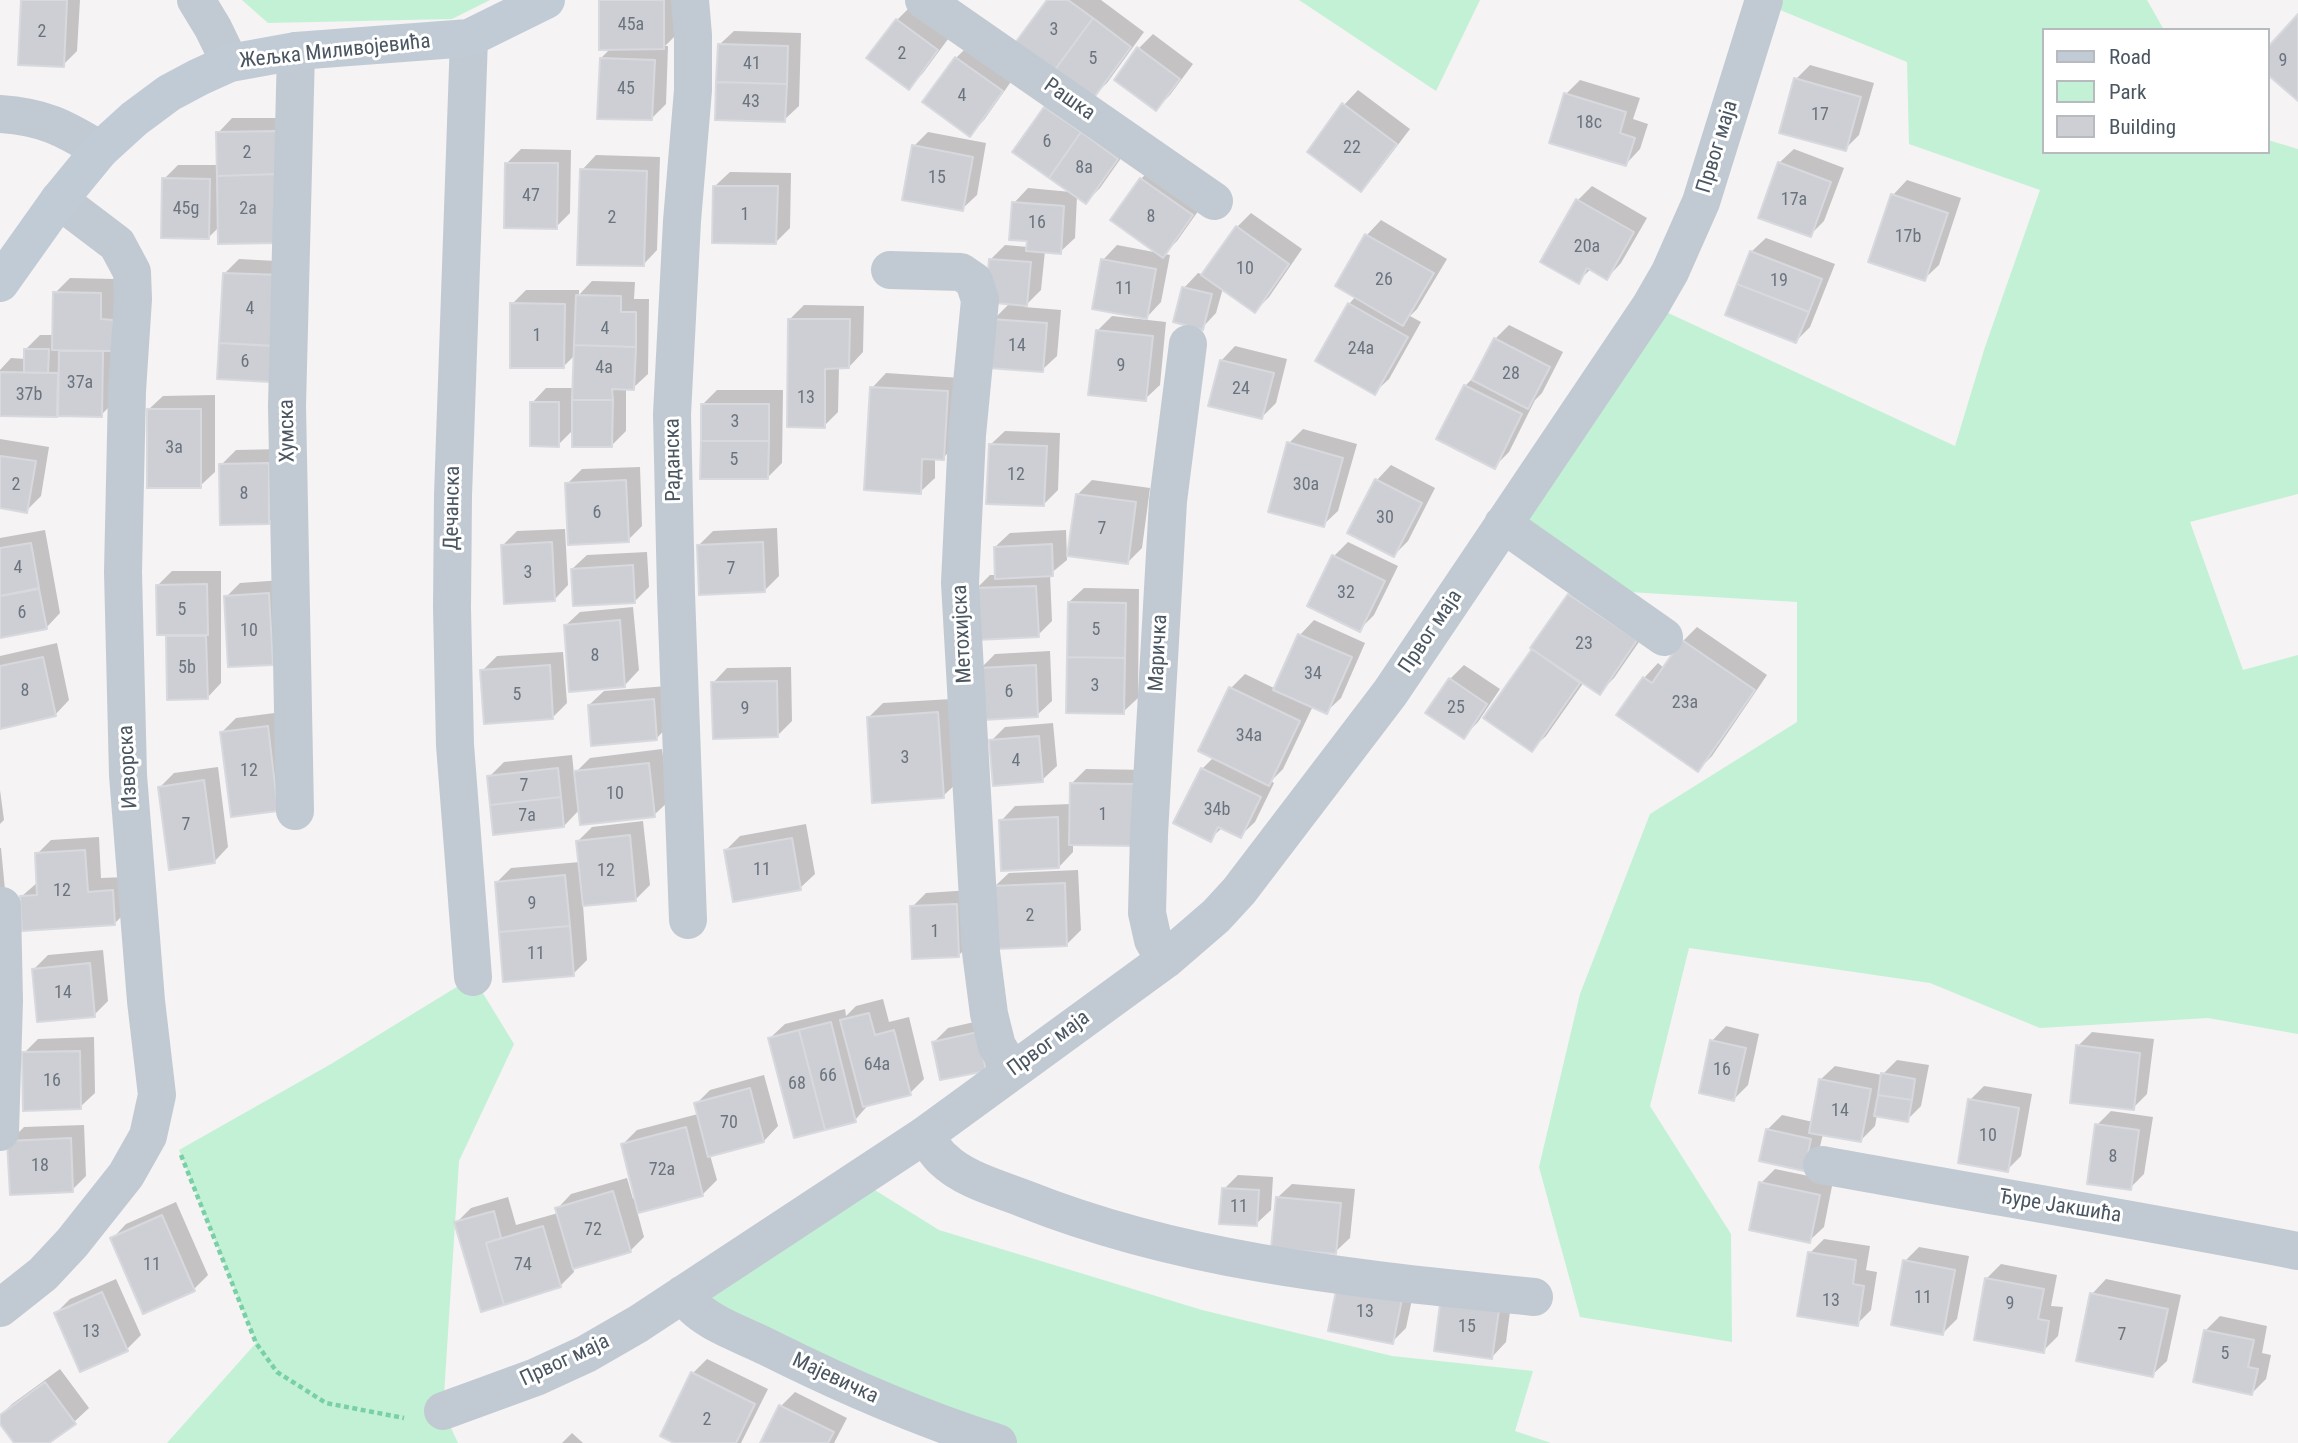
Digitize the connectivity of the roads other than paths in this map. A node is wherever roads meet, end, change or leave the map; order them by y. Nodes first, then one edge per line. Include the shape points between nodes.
1 (196, 0) edge
2 (546, 0) edge
3 (691, 0) edge
4 (924, 0) edge
5 (1765, 0) edge
6 (469, 38) junction
7 (296, 51) junction
8 (230, 63) junction
9 (0, 114) edge
10 (100, 150) junction
11 (59, 200) junction
12 (1214, 201) dead end
13 (890, 270) dead end
14 (0, 283) edge
15 (1188, 344) dead end
16 (1503, 524) junction
17 (1664, 637) dead end
18 (295, 811) dead end
19 (2, 906) dead end
20 (688, 920) dead end
21 (1165, 960) junction
22 (473, 977) dead end
23 (1012, 1070) junction
24 (0, 1132) edge
25 (925, 1135) junction
26 (1822, 1165) dead end
27 (2298, 1251) edge
28 (4, 1293) edge
29 (683, 1294) junction
30 (1534, 1297) dead end
31 (429, 1415) road end
32 (998, 1443) edge

1 - 8 street
2 - 6 street, Жељка Миливојевића
3 - 20 street, Раданска via 693,90 673,414
4 - 12 street, Рашка
5 - 16 street, Првог маја via 1701,202 1670,272 1618,358
6 - 7 street, Жељка Миливојевића
6 - 22 street, Дечанска via 452,608 455,745
7 - 8 street, Жељка Миливојевића
7 - 18 street, Хумска via 287,406
8 - 10 street, Жељка Миливојевића via 169,93
9 - 10 street via 28,116 64,128
10 - 11 street, Жељка Миливојевића
11 - 14 street, Жељка Миливојевића
11 - 28 street, Изворска via 117,244 132,272 123,572 128,775 157,1095 148,1136 126,1175 43,1275
13 - 23 street, Метохијска via 961,272 975,281 981,300 967,435 960,583 981,952 994,1035
15 - 21 street, Маричка via 1168,501 1149,834 1147,913 1153,940
16 - 17 street
16 - 21 street, Првог маја via 1390,693 1247,881 1216,916
19 - 24 street
21 - 23 street, Првог маја
23 - 25 street, Првог маја
25 - 29 street, Првог маја
25 - 30 street via 944,1161 977,1180 1127,1234 1226,1258 1328,1275
26 - 27 street, Ђуре Јакшића
29 - 31 street, Првог маја via 586,1354
29 - 32 street, Мајевичка via 705,1315 873,1398

